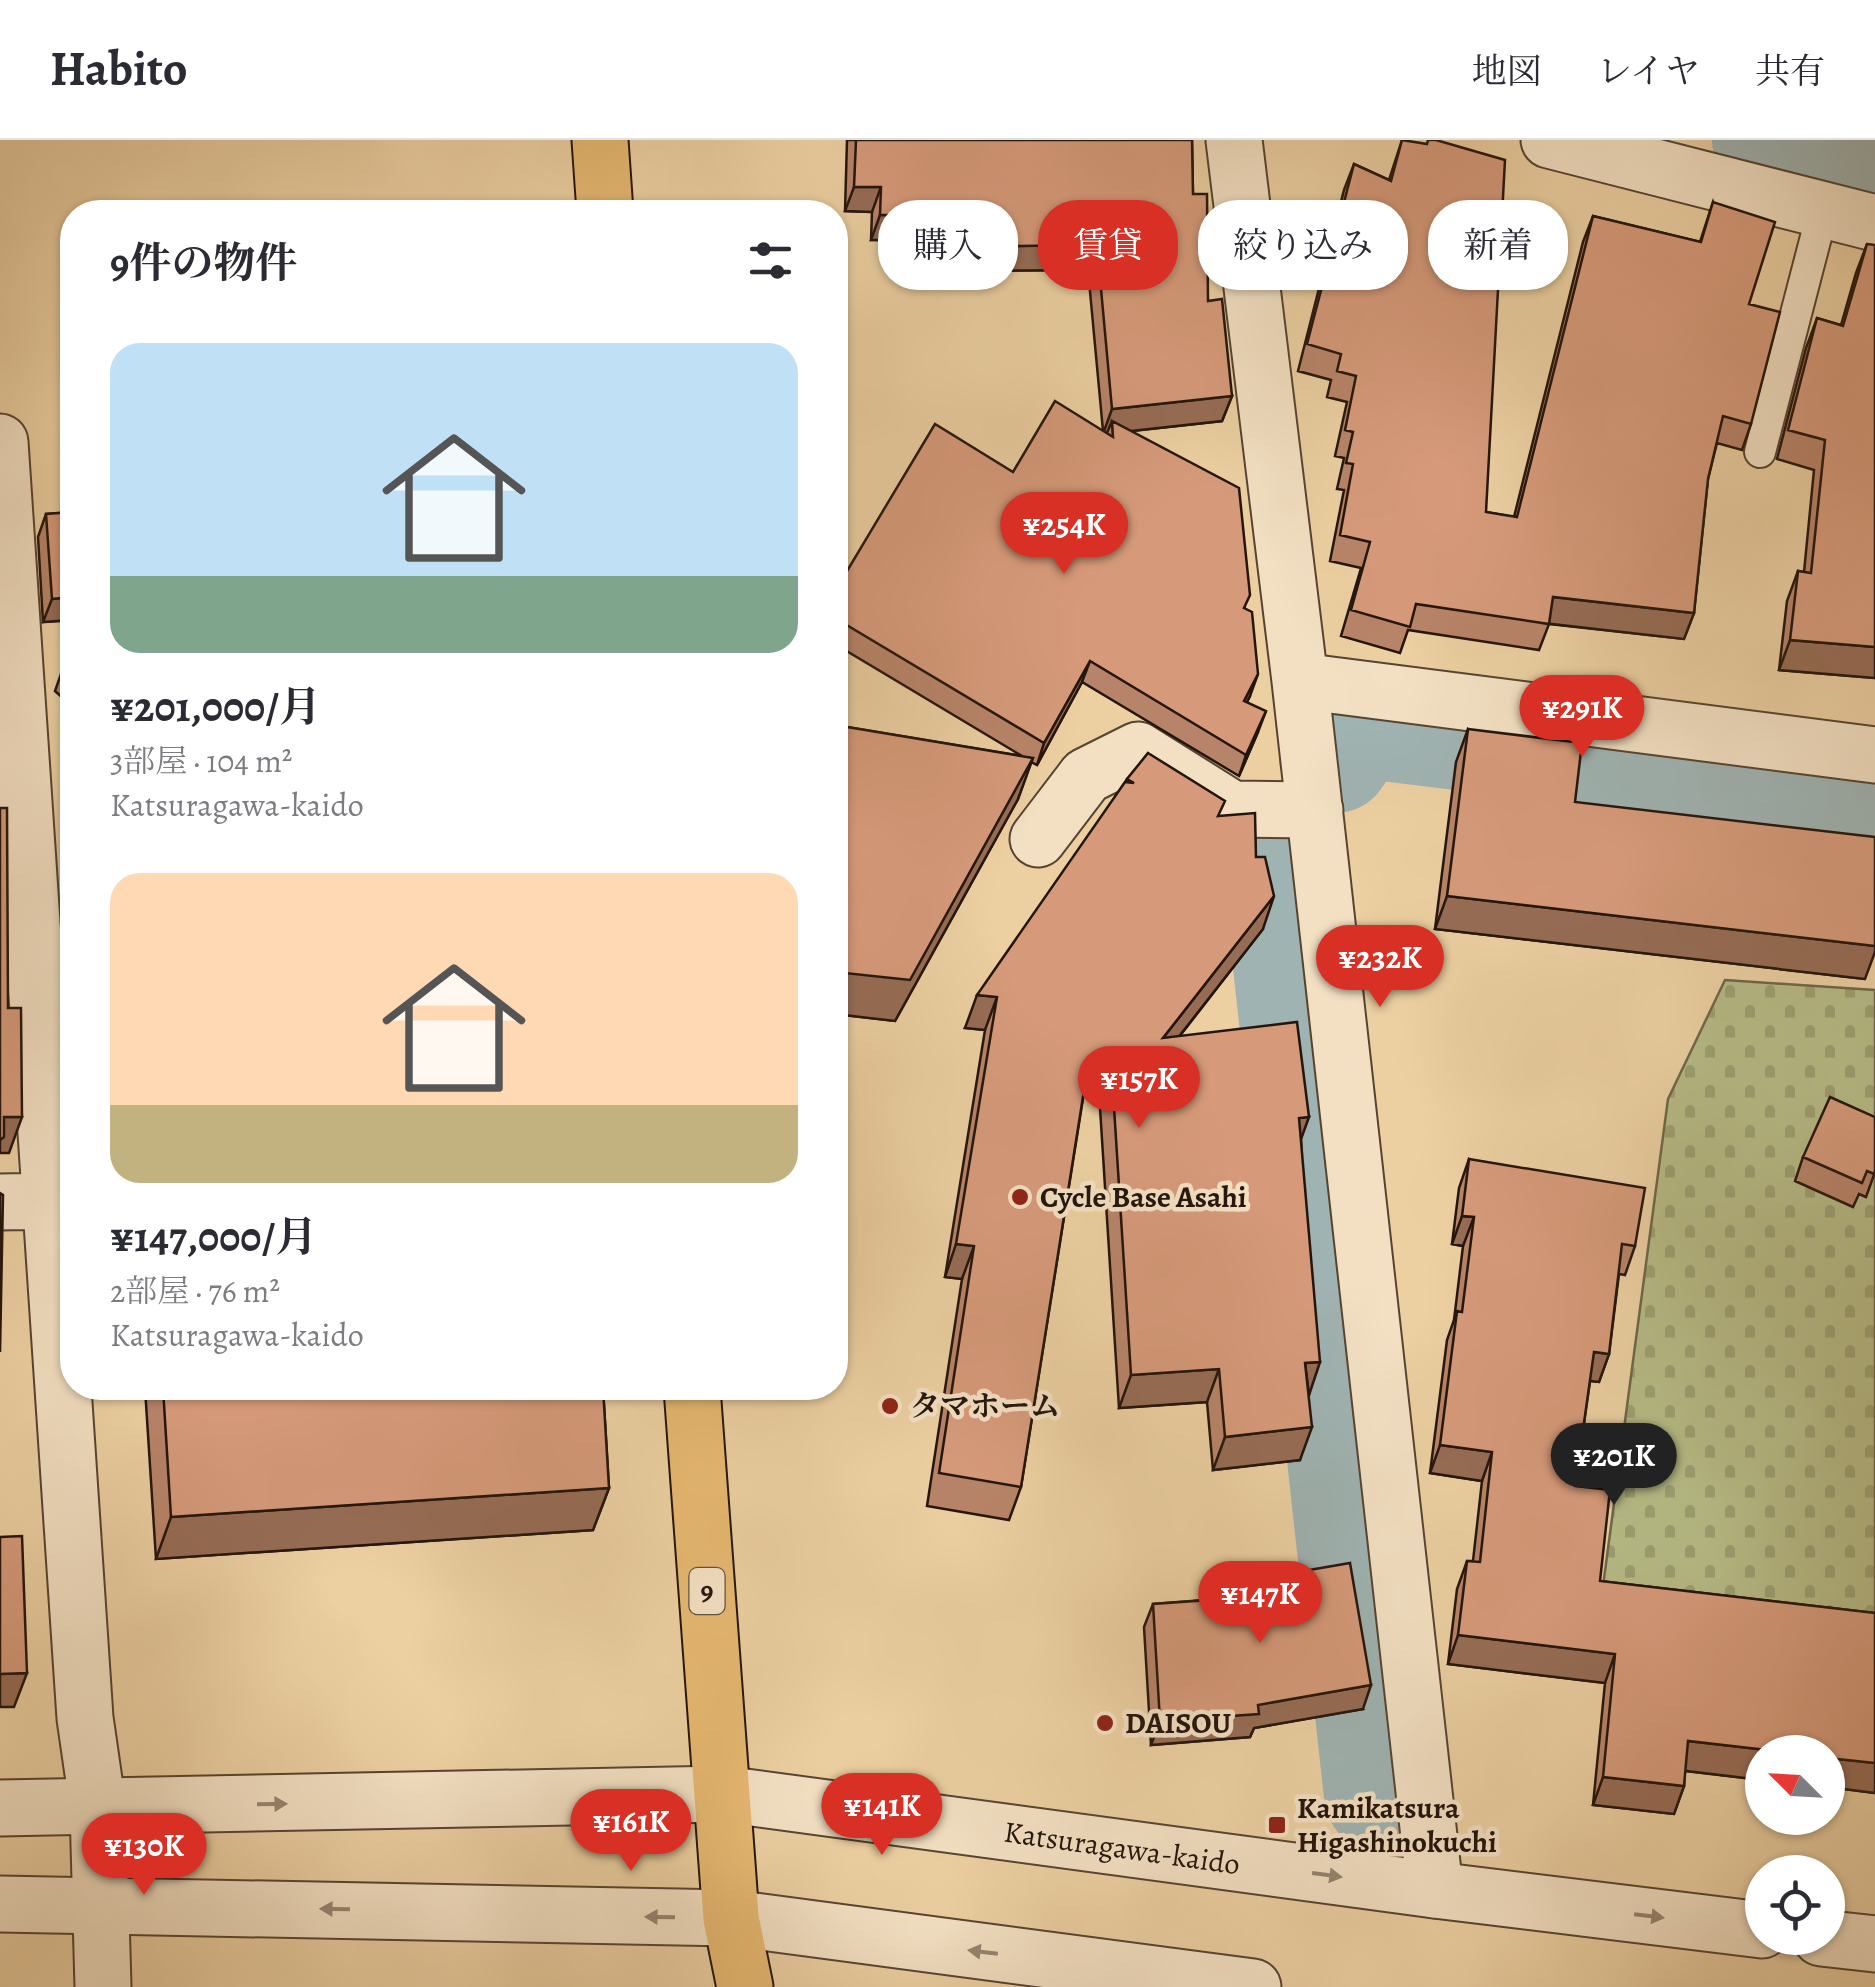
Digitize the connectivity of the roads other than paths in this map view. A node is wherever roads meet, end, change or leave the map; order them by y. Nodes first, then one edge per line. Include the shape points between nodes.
1 (600, 140) edge
2 (1234, 140) edge
3 (1574, 143) edge
4 (604, 200) edge
5 (1849, 216) edge
6 (0, 442) edge
7 (1760, 452) dead end
8 (1300, 681) junction
9 (1875, 755) edge
10 (1315, 810) junction
11 (1038, 839) dead end
12 (16, 924) edge
13 (25, 1201) edge
14 (693, 1400) edge
15 (722, 1794) junction
16 (0, 1808) edge
17 (98, 1808) junction
18 (1436, 1890) junction
19 (101, 1903) junction
20 (0, 1904) edge
21 (731, 1918) junction
22 (1745, 1928) edge
23 (1845, 1941) edge
24 (1875, 1944) edge
25 (103, 1987) edge
26 (745, 1987) edge
27 (1253, 1987) edge

1 - 4 highway
2 - 8 street
3 - 5 street
5 - 7 lane
6 - 12 street
8 - 9 street
8 - 10 street
10 - 11 street via 1232,809 1138,750 1086,776
10 - 18 street
12 - 13 street
13 - 17 street
14 - 15 highway, 9
17 -> 15 street, Katsuragawa-kaido
15 -> 18 street, Katsuragawa-kaido
15 - 21 highway, 9
16 - 17 street, Katsuragawa-kaido
17 - 19 street
18 -> 22 street, Katsuragawa-kaido
19 - 20 street
21 -> 19 street
19 - 25 street
21 - 26 highway, 9
27 -> 21 street
23 - 24 street

